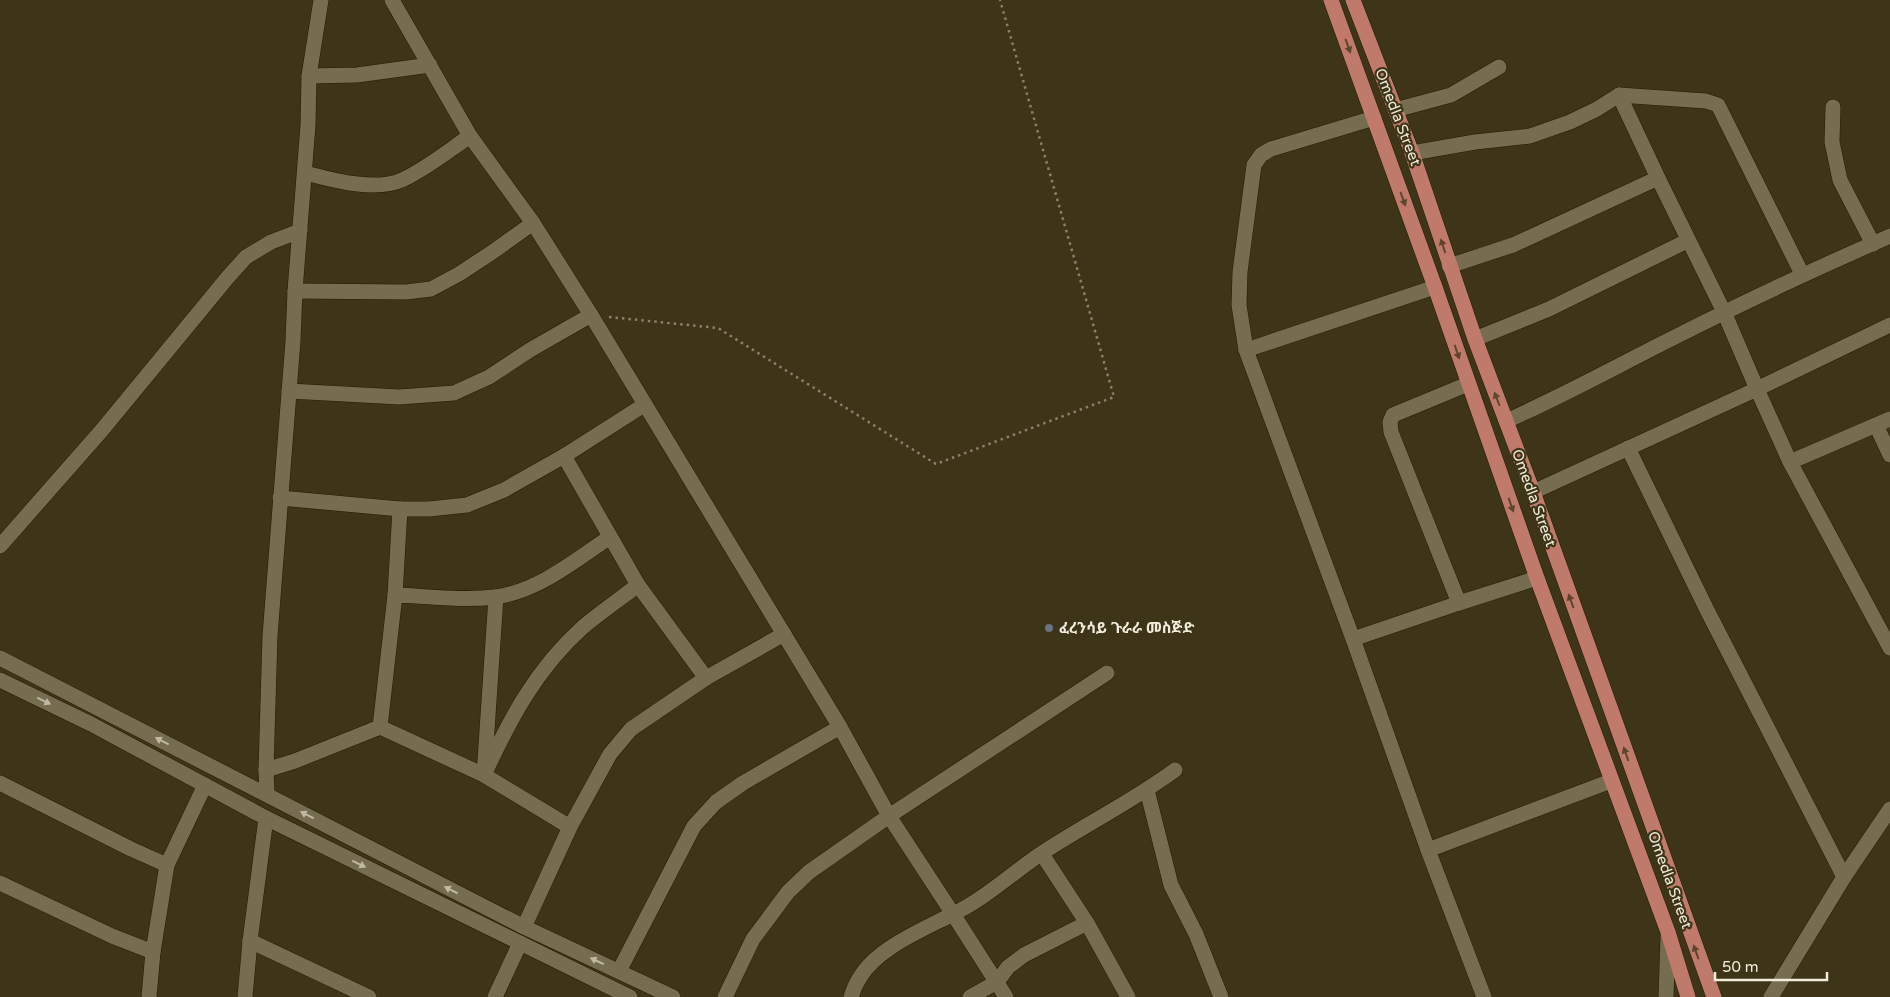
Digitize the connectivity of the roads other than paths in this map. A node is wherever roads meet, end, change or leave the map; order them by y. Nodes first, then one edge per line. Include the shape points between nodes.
1 (321, 0) edge
2 (392, 0) edge
3 (1331, 0) edge
4 (1353, 0) edge
5 (430, 65) junction
6 (1499, 67) dead end
7 (309, 76) junction
8 (1619, 95) junction
9 (1833, 107) dead end
10 (1396, 110) junction
11 (1374, 118) junction
12 (470, 136) junction
13 (1412, 153) junction
14 (305, 173) junction
15 (1658, 178) junction
16 (533, 224) junction
17 (300, 231) junction
18 (1890, 236) edge
19 (1687, 241) junction
20 (1873, 244) junction
21 (1449, 266) junction
22 (1802, 274) junction
23 (1435, 287) junction
24 (295, 291) junction
25 (1724, 312) junction
26 (591, 315) junction
27 (1890, 325) edge
28 (1475, 340) junction
29 (1246, 350) junction
30 (1468, 384) junction
31 (1757, 389) junction
32 (289, 391) junction
33 (644, 405) junction
34 (1890, 419) edge
35 (1506, 421) junction
36 (1876, 426) junction
37 (1628, 448) junction
38 (1890, 455) edge
39 (564, 456) junction
40 (1790, 462) junction
41 (1533, 492) junction
42 (280, 498) junction
43 (400, 508) junction
44 (610, 537) junction
45 (0, 546) edge
46 (1537, 578) junction
47 (638, 585) junction
48 (395, 595) junction
49 (496, 597) junction
50 (1459, 603) junction
51 (784, 634) junction
52 (1353, 639) junction
53 (1890, 648) edge
54 (0, 658) edge
55 (1107, 673) dead end
56 (706, 678) junction
57 (0, 680) edge
58 (380, 727) junction
59 (840, 727) junction
60 (266, 770) junction
61 (1175, 770) dead end
62 (484, 775) junction
63 (1611, 781) junction
64 (244, 782) junction
65 (0, 783) edge
66 (204, 785) junction
67 (1147, 790) junction
68 (267, 794) junction
69 (237, 802) junction
70 (1890, 809) edge
71 (889, 816) junction
72 (266, 818) junction
73 (570, 827) junction
74 (1428, 850) junction
75 (1042, 854) junction
76 (167, 864) junction
77 (1844, 877) junction
78 (0, 883) edge
79 (954, 914) junction
80 (1087, 923) junction
81 (524, 927) junction
82 (1668, 932) junction
83 (250, 940) junction
84 (520, 942) junction
85 (153, 952) junction
86 (619, 971) junction
87 (996, 982) junction
88 (149, 997) edge
89 (246, 997) edge
90 (369, 997) edge
91 (495, 997) edge
92 (630, 997) edge
93 (673, 997) edge
94 (725, 997) edge
95 (851, 997) edge
96 (970, 997) edge
97 (1006, 997) edge
98 (1128, 997) edge
99 (1221, 997) edge
100 (1484, 997) edge
101 (1666, 997) edge
102 (1688, 997) edge
103 (1714, 997) edge
104 (1771, 997) edge

1 - 7 street
2 - 5 street
3 -> 11 main road, Omedla Street
4 - 10 main road, Omedla Street
5 - 7 street via 357,75
5 - 12 street
6 - 10 street via 1451,95
7 - 14 street
8 - 13 street via 1570,122 1530,136
8 - 15 street
8 - 22 street via 1706,101 1718,105
9 - 20 street via 1832,142 1840,180
10 - 13 main road, Omedla Street
11 -> 23 main road, Omedla Street
11 - 29 street via 1271,149 1254,164 1240,272 1239,305
12 - 14 street via 401,180 360,184
12 - 16 street
21 -> 13 main road, Omedla Street
14 - 17 street
15 - 19 street
15 - 21 street via 1513,245
16 - 24 street via 491,254 431,288 406,292
16 - 26 street
17 - 24 street
17 - 45 street via 271,242 246,257
18 - 20 street
19 - 25 street
19 - 28 street via 1549,309
20 - 22 street
21 - 28 main road, Omedla Street
22 - 25 street
23 - 29 street
23 -> 30 main road, Omedla Street
24 - 32 street
25 - 31 street
25 - 35 street
26 - 32 street via 489,377 454,393 400,397
26 - 33 street
27 - 31 street
35 -> 28 main road, Omedla Street
29 - 52 street
30 -> 46 main road, Omedla Street
30 - 50 street via 1393,414 1390,422 1391,432
31 - 37 street
31 - 40 street
32 - 42 street
33 - 39 street
33 - 51 street
34 - 36 street
35 - 41 main road, Omedla Street
36 - 38 street
36 - 40 street
37 - 41 street
37 - 77 street
39 - 43 street via 504,490 467,505
39 - 44 street
40 - 53 street
103 -> 41 main road, Omedla Street
42 - 43 street
42 - 60 street via 270,636
43 - 48 street
44 - 47 street
44 - 49 street via 526,589
46 - 50 street
46 - 63 main road, Omedla Street
47 - 56 street
47 - 62 street via 584,627 558,653 516,709
48 - 49 street
48 - 58 street
49 - 62 street
50 - 52 street
51 - 56 street
51 - 59 street
52 - 74 street
64 -> 54 street
55 - 71 street
56 - 73 street via 631,729 610,754
57 -> 66 street via 91,724
58 - 60 street
58 - 62 street
59 - 71 street
59 - 86 street via 744,783 716,802 694,826
60 - 68 street
61 - 67 street
62 - 73 street
63 - 74 street
63 - 82 main road, Omedla Street
64 - 68 street
64 - 69 street
65 - 76 street
66 - 69 street
66 - 76 street
67 - 75 street
67 - 99 street via 1171,885 1196,934
81 -> 68 street
69 - 72 street
70 - 77 street
71 - 79 street
71 - 94 street via 809,872 788,892 753,939
72 - 83 street
72 -> 84 street
73 - 81 street
74 - 100 street
75 - 79 street via 975,904
75 - 80 street
76 - 85 street
77 - 104 street
78 - 85 street
79 - 87 street
79 - 95 street via 903,939 878,958 859,978
80 - 87 street via 1024,956 1008,967
80 - 98 street
86 -> 81 street
82 - 101 street
82 - 102 main road, Omedla Street
83 - 89 street
83 - 90 street
84 - 91 street
84 - 92 street
85 - 88 street
86 - 93 street
87 - 96 street
87 - 97 street

